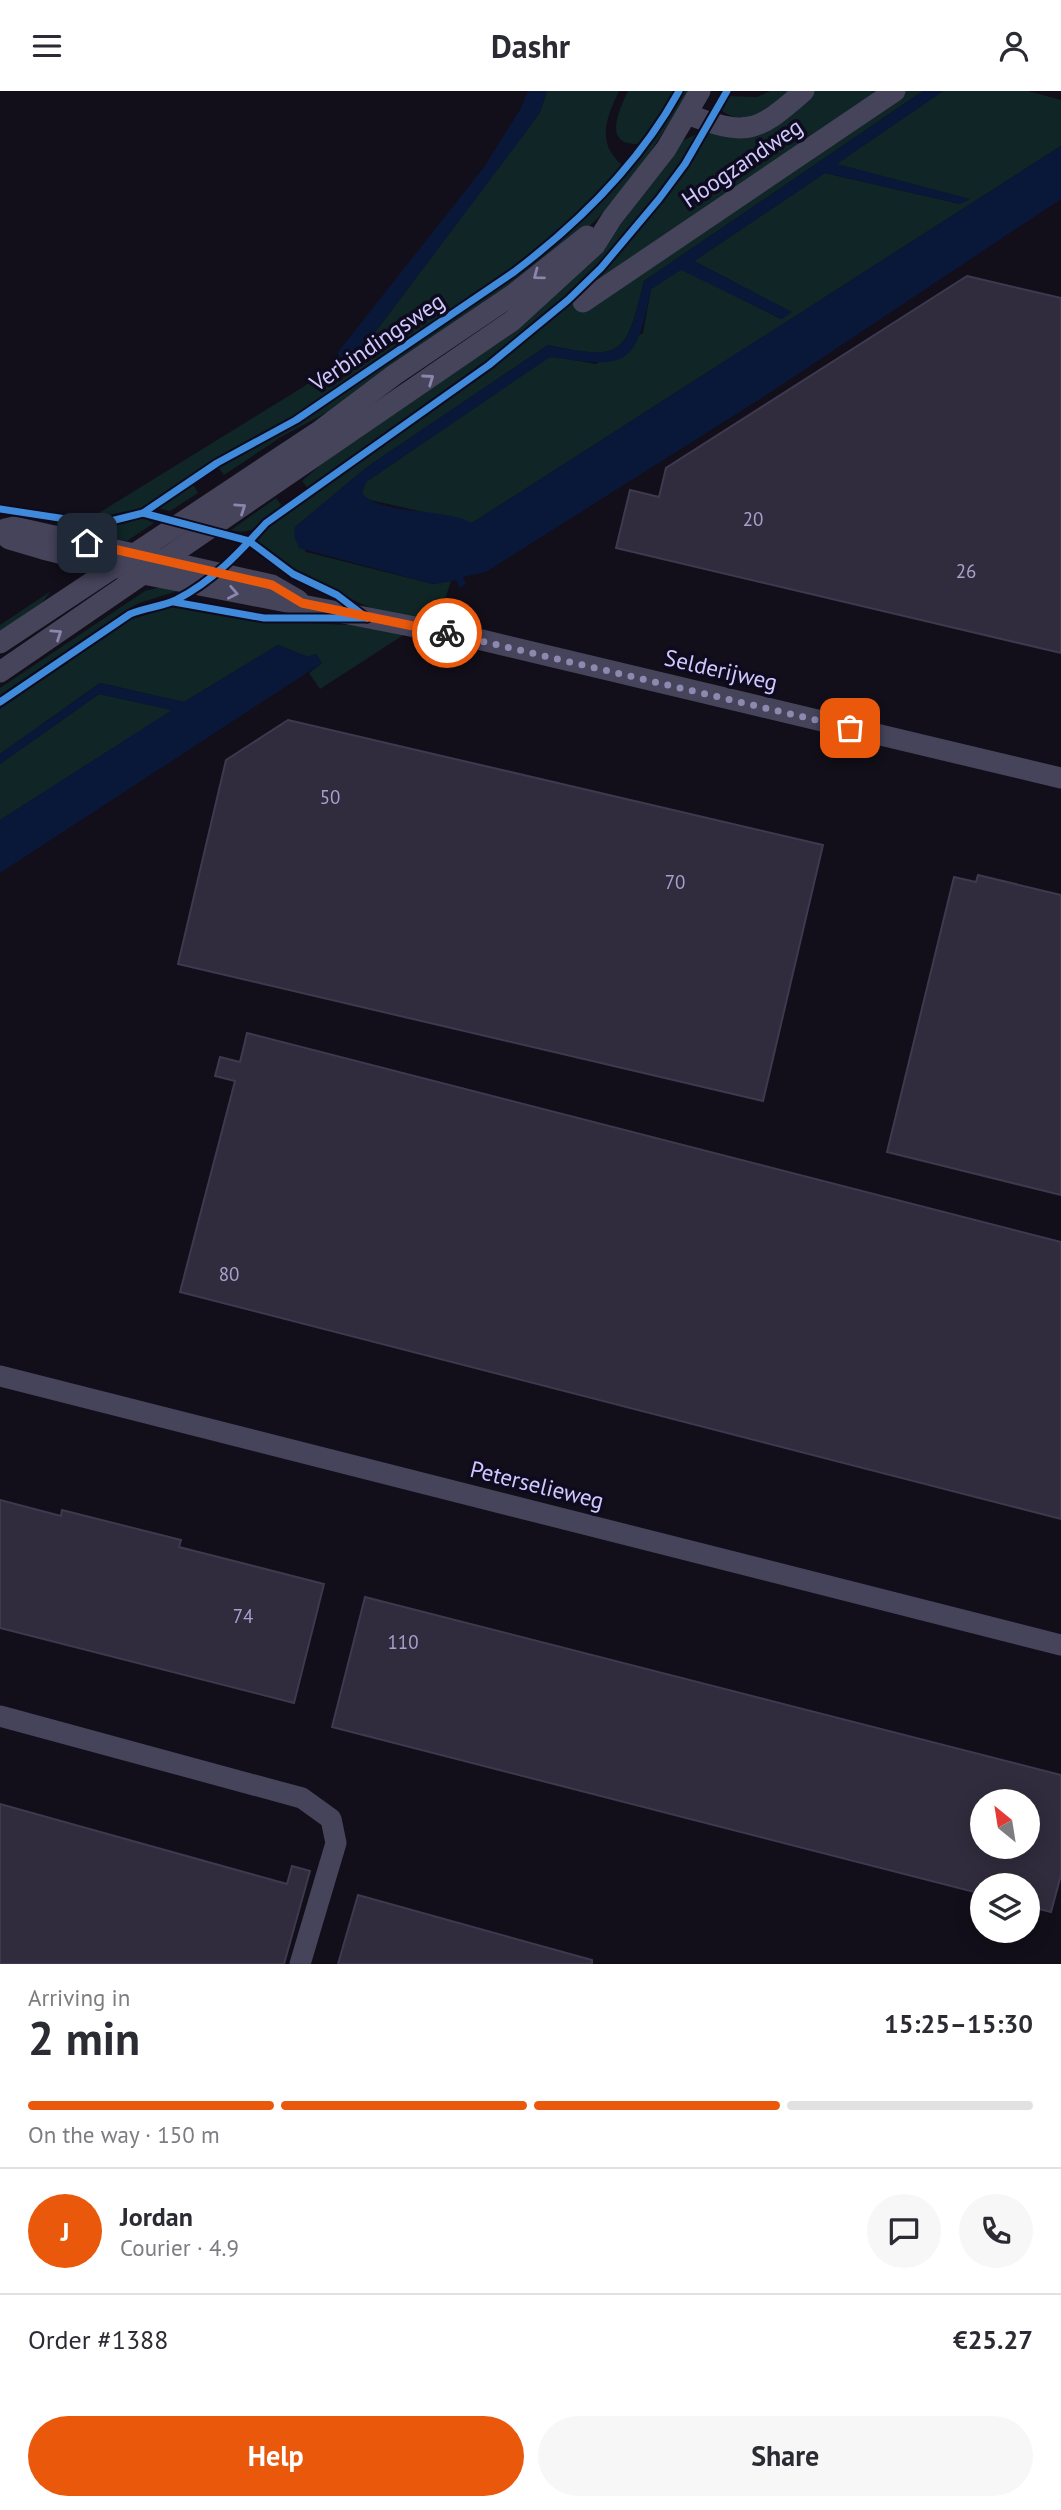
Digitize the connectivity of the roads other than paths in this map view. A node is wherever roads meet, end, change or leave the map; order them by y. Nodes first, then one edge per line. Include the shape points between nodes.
1 (700, 91) edge
2 (804, 91) edge
3 (895, 91) edge
4 (687, 114) junction
5 (612, 218) junction
6 (583, 302) dead end
7 (0, 531) edge
8 (200, 536) junction
9 (136, 553) junction
10 (70, 556) junction
11 (164, 560) junction
12 (113, 566) junction
13 (208, 569) junction
14 (143, 574) junction
15 (73, 594) junction
16 (302, 603) junction
17 (0, 643) edge
18 (0, 672) edge
19 (1061, 778) edge
20 (0, 1376) edge
21 (1061, 1645) edge
22 (0, 1716) edge
23 (300, 1964) edge

1 - 4 street, Verbindingsweg
2 - 4 street, Hoogzandweg via 762,124 746,130 729,130
3 - 6 street, Hoogzandweg
4 - 5 street, Verbindingsweg
8 -> 5 street, Verbindingsweg via 512,321 595,245
5 -> 9 street, Verbindingsweg via 514,294 321,430
7 - 9 street, Selderijweg via 15,527
7 - 10 street, Selderijweg via 9,539
8 - 11 street, Verbindingsweg
8 - 13 street via 201,558
9 - 11 street, Selderijweg
9 - 12 street, Verbindingsweg
10 - 12 street, Selderijweg
10 - 15 street
11 - 13 street, Selderijweg
11 - 14 street, Verbindingsweg
12 - 14 street, Selderijweg
12 - 15 street, Verbindingsweg
13 - 16 street, Selderijweg via 272,585
14 -> 16 street, Selderijweg
18 -> 14 street, Verbindingsweg
15 - 17 street, Verbindingsweg
16 - 19 street, Selderijweg via 482,640
20 - 21 street, Peterselieweg
22 - 23 street via 302,1798 331,1819 336,1843

